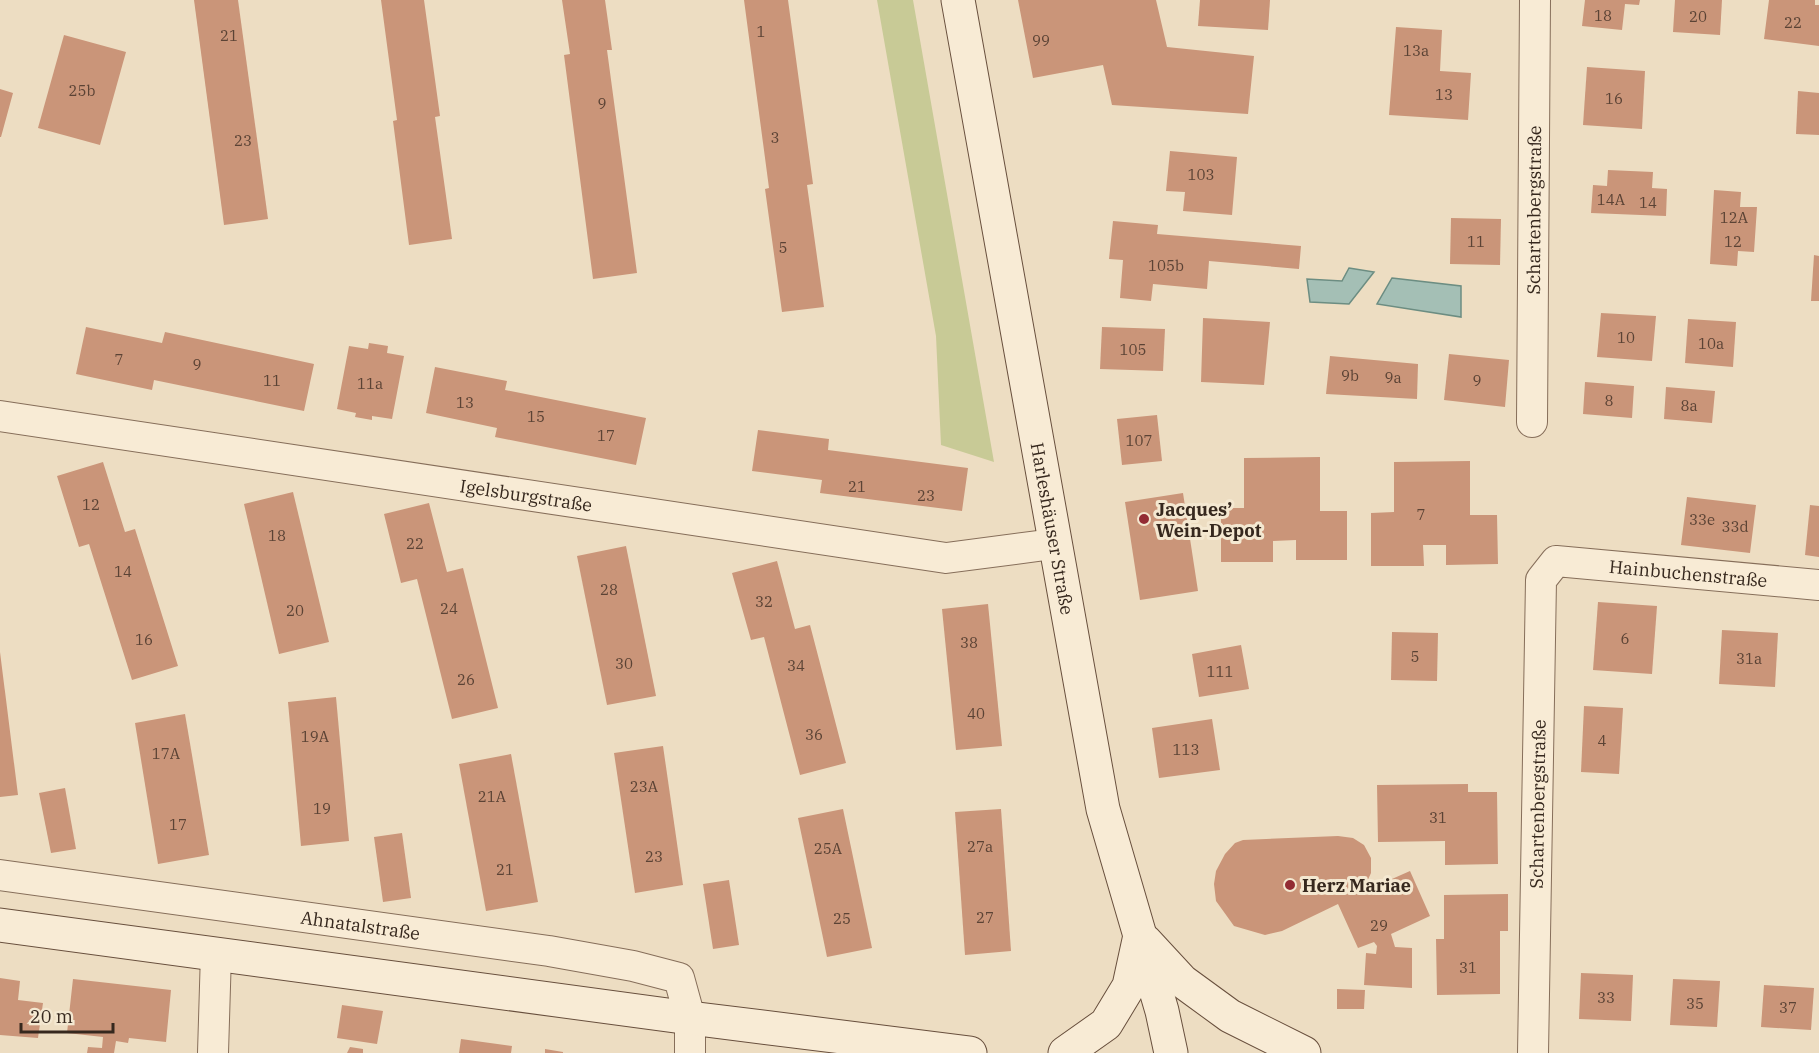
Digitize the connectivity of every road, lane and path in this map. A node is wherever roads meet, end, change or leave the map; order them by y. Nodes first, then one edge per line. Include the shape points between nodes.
1 (958, 0) edge
2 (1535, 0) edge
3 (0, 416) edge
4 (1532, 422) dead end
5 (1053, 544) junction
6 (1556, 561) joint
7 (1819, 585) edge
8 (0, 875) edge
9 (0, 925) edge
10 (1140, 935) junction
11 (216, 953) junction
12 (690, 1018) junction
13 (213, 1053) edge
14 (690, 1053) edge
15 (970, 1053) edge
16 (1065, 1053) edge
17 (1171, 1053) edge
18 (1304, 1053) edge
19 (1533, 1053) edge

1 - 5 street, Harleshäuser Straße
2 - 4 street, Schartenbergstraße
3 - 5 street, Igelsburgstraße via 946,558
5 - 10 street, Harleshäuser Straße via 1103,810
6 - 7 street, Hainbuchenstraße
6 - 19 street, Schartenbergstraße via 1541,580
8 - 12 street, Ahnatalstraße via 633,966 679,978
9 - 11 street
10 - 16 street via 1129,986 1106,1024
10 - 17 street, Harleshäuser Straße
10 - 18 street via 1182,981 1230,1016
11 - 12 street
11 - 13 street
12 - 14 street
12 - 15 street

